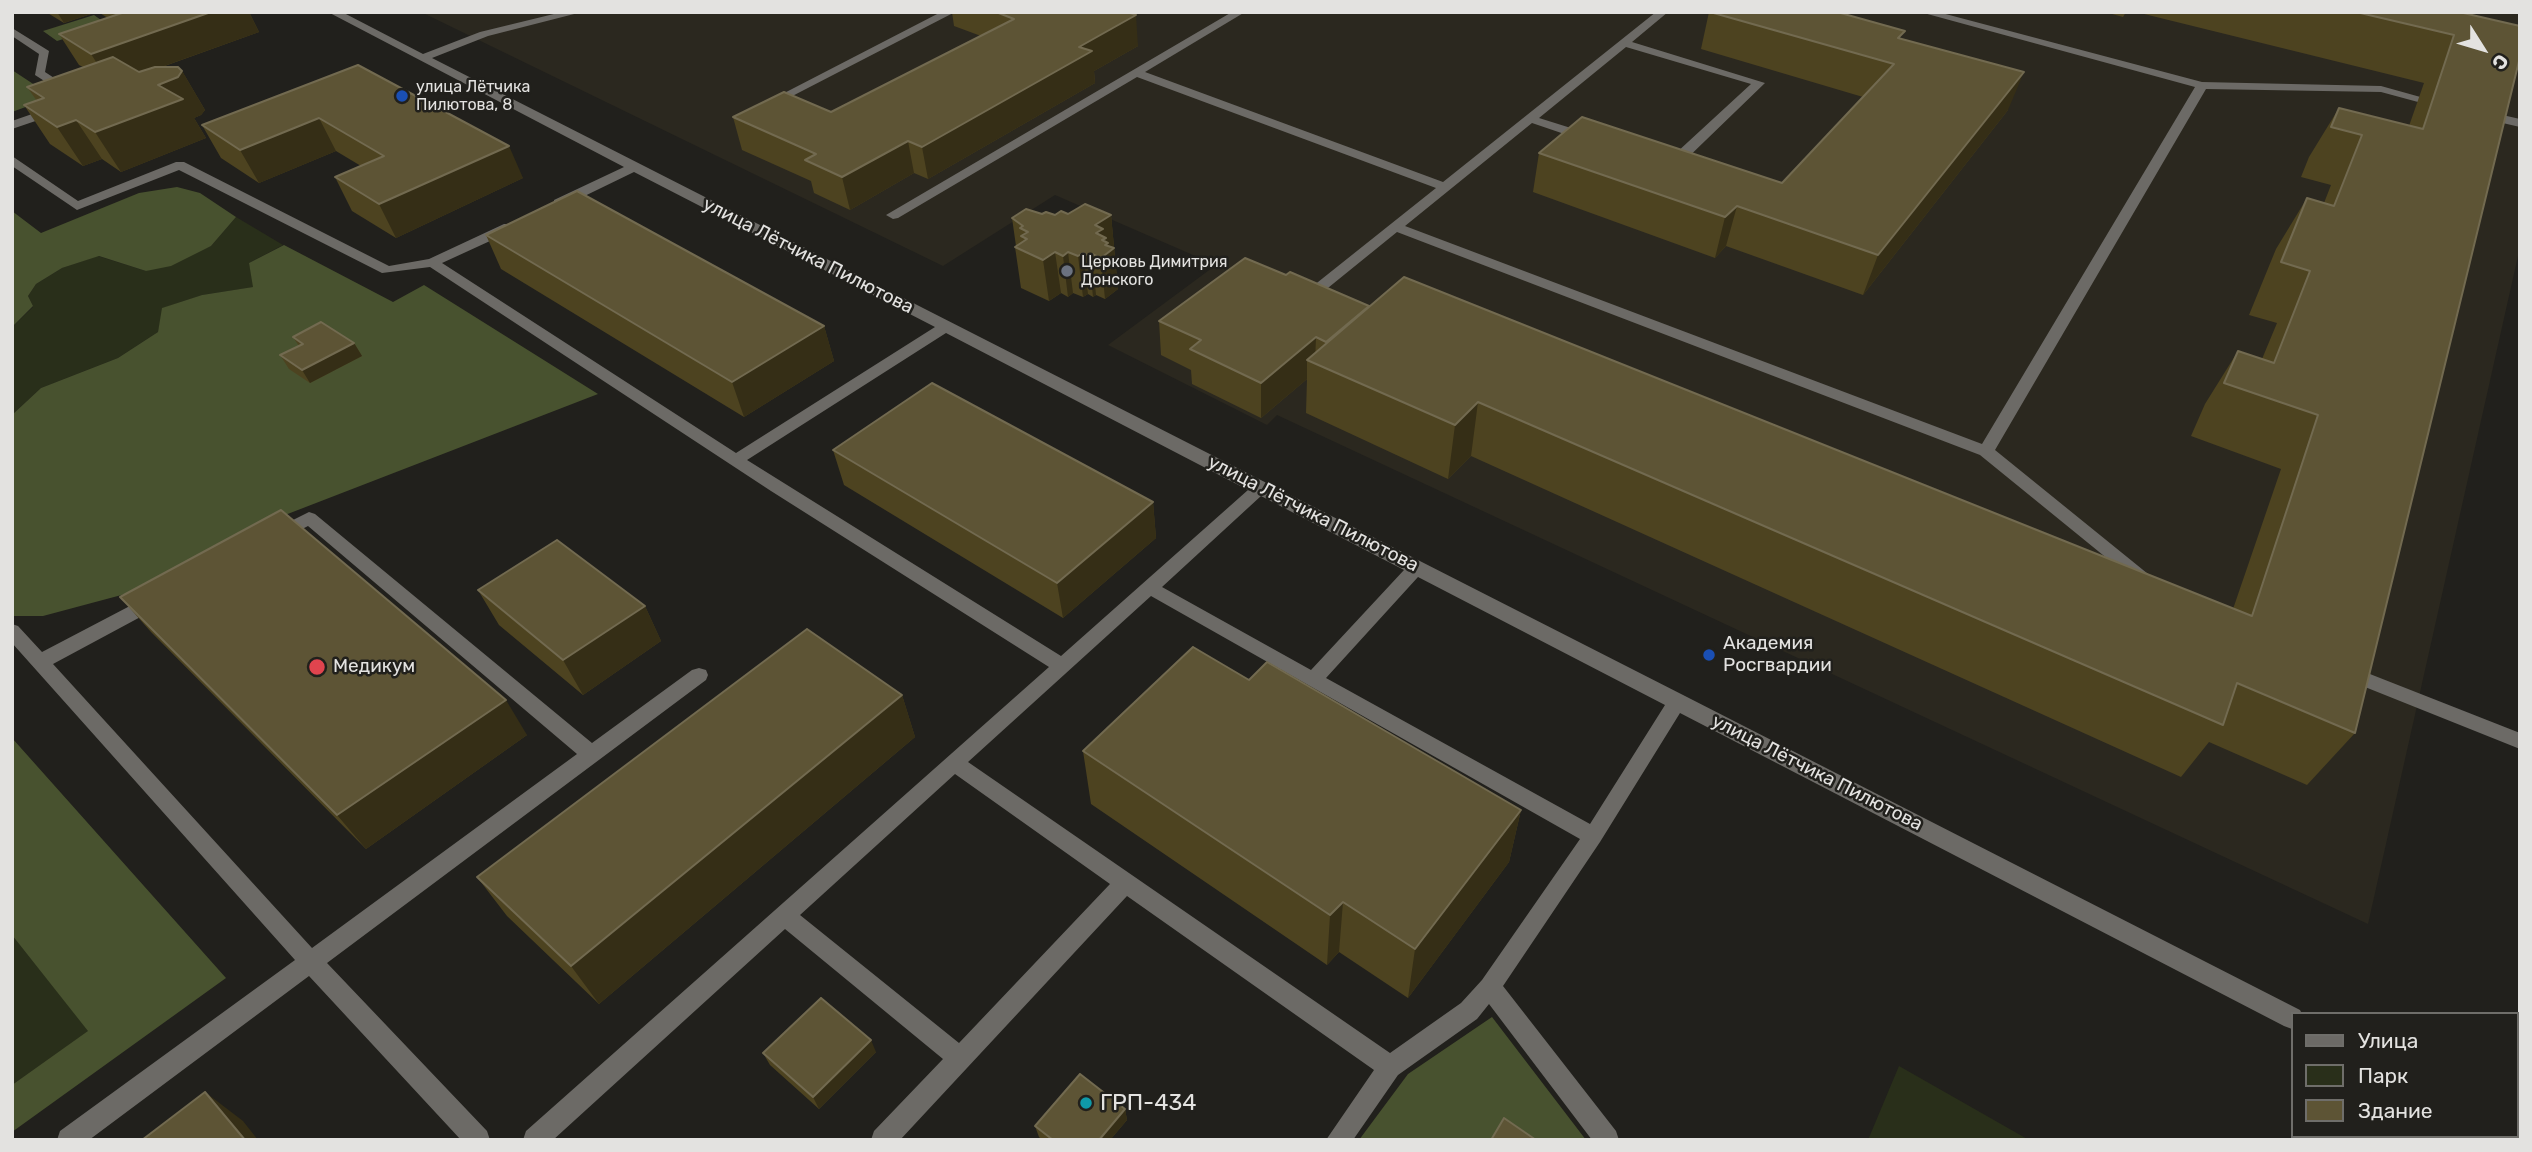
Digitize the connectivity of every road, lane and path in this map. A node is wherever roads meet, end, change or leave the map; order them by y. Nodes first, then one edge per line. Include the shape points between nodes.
1 (333, 12) edge
2 (577, 12) edge
3 (950, 12) edge
4 (1240, 12) edge
5 (1663, 12) edge
6 (1925, 12) edge
7 (12, 31) edge
8 (1625, 43) junction
9 (422, 58) junction
10 (1136, 73) junction
11 (2202, 85) junction
12 (2418, 98) dead end
13 (759, 108) edge
14 (2485, 115) edge
15 (1531, 118) junction
16 (2520, 123) edge
17 (12, 125) edge
18 (1595, 140) edge
19 (12, 160) edge
20 (1659, 161) edge
21 (634, 167) junction
22 (1445, 187) junction
23 (544, 210) edge
24 (893, 215) dead end
25 (519, 222) edge
26 (1396, 227) junction
27 (432, 263) junction
28 (1313, 293) edge
29 (947, 326) junction
30 (1986, 451) junction
31 (736, 460) junction
32 (1261, 487) junction
33 (261, 544) edge
34 (1417, 567) junction
35 (1150, 588) junction
36 (2160, 592) edge
37 (164, 596) edge
38 (12, 631) edge
39 (40, 662) junction
40 (1062, 666) junction
41 (2337, 668) edge
42 (699, 675) dead end
43 (1313, 680) junction
44 (1678, 701) junction
45 (2520, 741) edge
46 (591, 754) junction
47 (954, 763) junction
48 (1593, 836) junction
49 (1126, 882) junction
50 (785, 916) junction
51 (312, 963) junction
52 (1490, 987) junction
53 (2290, 1016) edge
54 (960, 1058) junction
55 (1390, 1067) junction
56 (69, 1140) edge
57 (478, 1140) edge
58 (535, 1140) edge
59 (883, 1140) edge
60 (1338, 1140) edge
61 (1606, 1140) edge

1 - 9 street, улица Лётчика Пилютова
2 - 9 street via 484,34
3 - 13 street
4 - 10 street
5 - 8 street
6 - 11 street
7 - 17 street via 45,53 39,73 76,102
8 - 15 street
8 - 20 street via 1759,83 1672,166
9 - 21 street, улица Лётчика Пилютова
10 - 22 street
10 - 24 street
11 - 12 street via 2381,89
11 - 30 street
14 - 16 street
15 - 18 street
15 - 22 street
19 - 27 street via 77,206 180,165 387,270
21 - 23 street
21 - 29 street, улица Лётчика Пилютова
22 - 26 street
25 - 27 street
26 - 28 street
26 - 30 street
27 - 31 street
29 - 31 street
29 - 32 street, улица Лётчика Пилютова
30 - 36 street
31 - 40 street
32 - 34 street, улица Лётчика Пилютова
32 - 35 street
33 - 46 street via 309,518
34 - 43 street
34 - 44 street, улица Лётчика Пилютова
35 - 40 street
35 - 43 street
37 - 39 street
38 - 39 street
39 - 51 street
40 - 47 street
41 - 45 street
42 - 46 street
43 - 48 street
44 - 48 street
44 - 53 street, улица Лётчика Пилютова
46 - 51 street
47 - 49 street
47 - 50 street
48 - 52 street
49 - 54 street
49 - 55 street
50 - 54 street
50 - 58 street
51 - 56 street
51 - 57 street
52 - 55 street via 1469,1011
52 - 61 street
54 - 59 street
55 - 60 street

